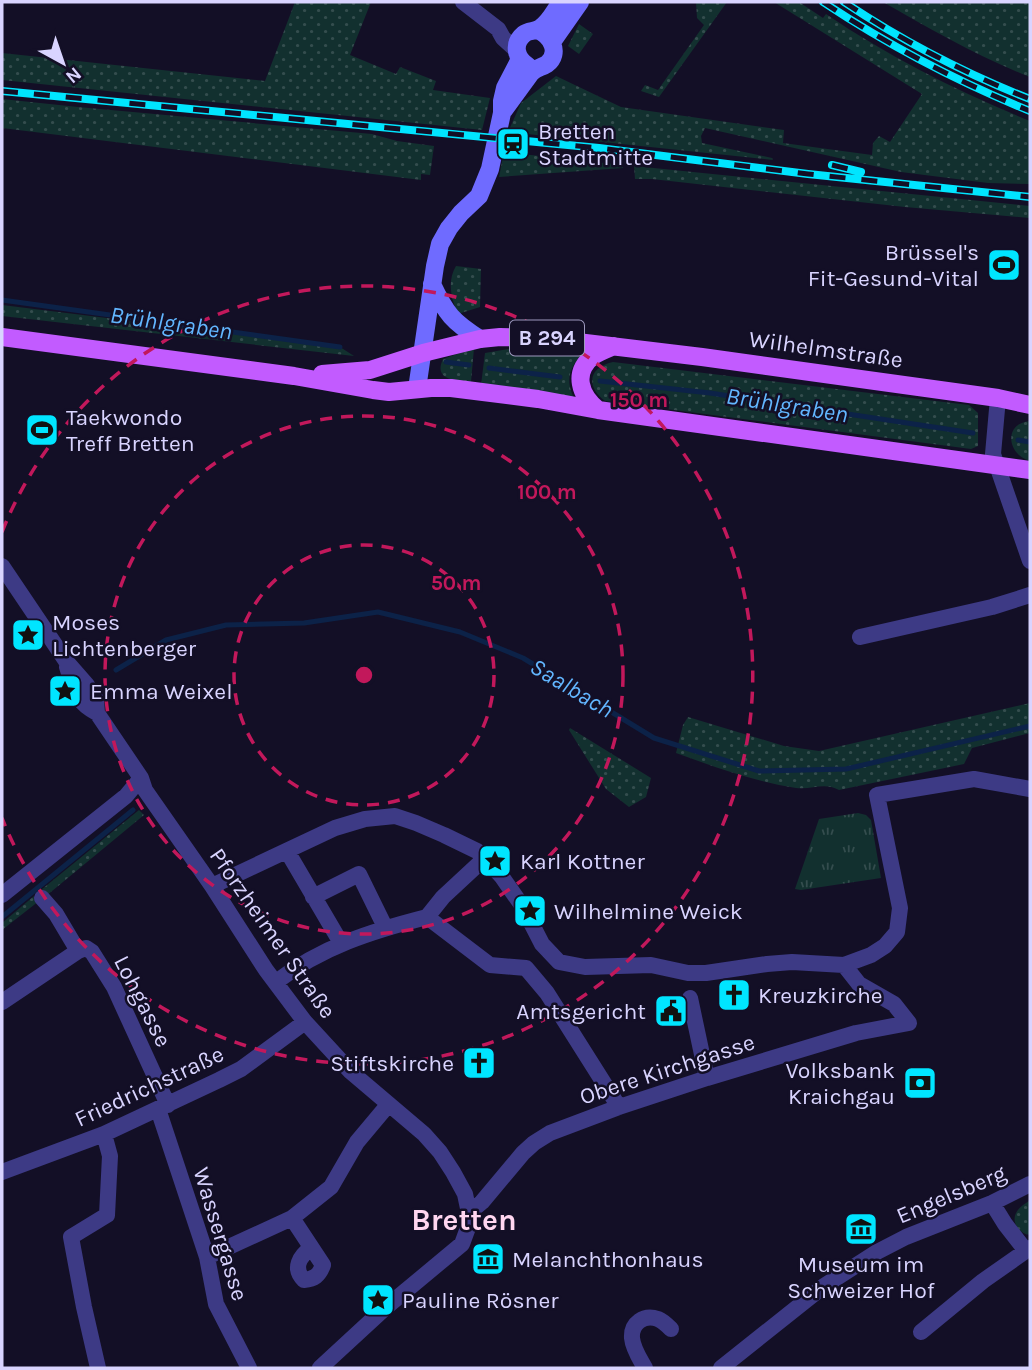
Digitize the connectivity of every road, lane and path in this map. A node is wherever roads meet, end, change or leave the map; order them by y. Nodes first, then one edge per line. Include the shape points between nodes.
1 (463, 2) edge
2 (561, 2) edge
3 (580, 2) edge
4 (552, 42) junction
5 (524, 44) junction
6 (537, 67) junction
7 (502, 113) junction
8 (432, 285) junction
9 (5, 339) edge
10 (480, 340) junction
11 (614, 346) junction
12 (423, 353) junction
13 (294, 376) junction
14 (417, 389) junction
15 (998, 398) junction
16 (1030, 405) edge
17 (598, 410) junction
18 (997, 466) junction
19 (1030, 470) edge
20 (1030, 561) edge
21 (2, 566) edge
22 (1030, 595) edge
23 (860, 637) dead end
24 (141, 778) junction
25 (1030, 789) edge
26 (287, 851) junction
27 (485, 858) junction
28 (212, 886) junction
29 (2, 895) edge
30 (313, 897) junction
31 (42, 898) dead end
32 (427, 917) junction
33 (385, 927) junction
34 (341, 943) junction
35 (542, 944) junction
36 (78, 950) junction
37 (844, 965) junction
38 (526, 968) junction
39 (276, 982) junction
40 (690, 998) dead end
41 (2, 1002) edge
42 (305, 1022) junction
43 (707, 1078) junction
44 (388, 1105) junction
45 (163, 1107) junction
46 (619, 1107) junction
47 (104, 1135) junction
48 (2, 1172) edge
49 (1030, 1184) edge
50 (992, 1203) junction
51 (469, 1213) junction
52 (292, 1219) junction
53 (311, 1248) dead end
54 (1028, 1250) edge
55 (207, 1257) junction
56 (671, 1329) dead end
57 (921, 1332) dead end
58 (98, 1368) edge
59 (249, 1368) edge
60 (320, 1368) edge
61 (645, 1368) edge
62 (721, 1368) edge

1 - 5 street
2 - 5 street
3 - 4 street
4 - 5 street via 544,33
4 - 6 street via 551,59
5 - 6 street via 525,65
5 - 7 street via 506,88
6 - 7 street
7 - 8 street via 490,169 479,196 440,244
8 - 10 street via 455,322
8 - 12 street
9 - 13 main road, Wilhelmstraße / B 294
10 - 11 main road, Wilhelmstraße / B 294 via 544,338
10 - 12 main road, Wilhelmstraße / B 294
11 - 15 main road, Wilhelmstraße / B 294
11 - 17 main road, B 294 via 594,355 580,378 586,400
12 - 13 main road, Wilhelmstraße / B 294 via 370,370
12 - 14 street
13 - 14 main road, Wilhelmstraße / B 294 via 373,390
14 - 17 main road, Wilhelmstraße / B 294 via 463,390
15 - 16 main road, Wilhelmstraße / B 294
15 - 18 street via 992,454
17 - 18 main road, Wilhelmstraße / B 294
18 - 19 main road, Wilhelmstraße / B 294
18 - 20 street
21 - 24 street, Pforzheimer Straße via 66,661 75,693 85,707 97,713
22 - 23 street
24 - 28 street, Pforzheimer Straße
24 - 29 street via 126,796
25 - 37 street via 974,779 877,795 900,908 897,932 886,946
26 - 27 street via 335,828 395,817 444,835
26 - 28 street
26 - 30 street
27 - 32 street
27 - 35 street via 516,897
28 - 39 street, Pforzheimer Straße
30 - 33 street via 359,874
30 - 34 street
31 - 36 street, Lohgasse
32 - 33 street
32 - 38 street via 491,965
33 - 34 street
34 - 39 street
35 - 37 street via 559,962 585,967 651,965 706,974 767,964
35 - 38 street
36 - 41 street
36 - 45 street, Lohgasse via 86,948 92,953 114,987
37 - 43 street, Obere Kirchgasse via 859,984 894,1004 909,1023 856,1033
38 - 46 street via 547,993
39 - 42 street, Pforzheimer Straße
40 - 43 street
42 - 44 street, Pforzheimer Straße
42 - 45 street, Friedrichstraße via 241,1069
43 - 46 street, Obere Kirchgasse
44 - 51 street, Pforzheimer Straße via 440,1152 465,1194
44 - 52 street via 357,1142 331,1187
45 - 47 street, Friedrichstraße
45 - 55 street, Wassergasse
46 - 51 street, Obere Kirchgasse via 534,1143
47 - 48 street, Friedrichstraße
47 - 58 street via 110,1156 107,1215 71,1237
49 - 50 street, Engelsberg
50 - 54 street
50 - 62 street, Engelsberg via 877,1252 824,1286
51 - 60 street via 462,1244
52 - 53 street
52 - 55 street
54 - 57 street
55 - 59 street, Wassergasse via 216,1304
56 - 61 street via 658,1319 637,1322 631,1335

